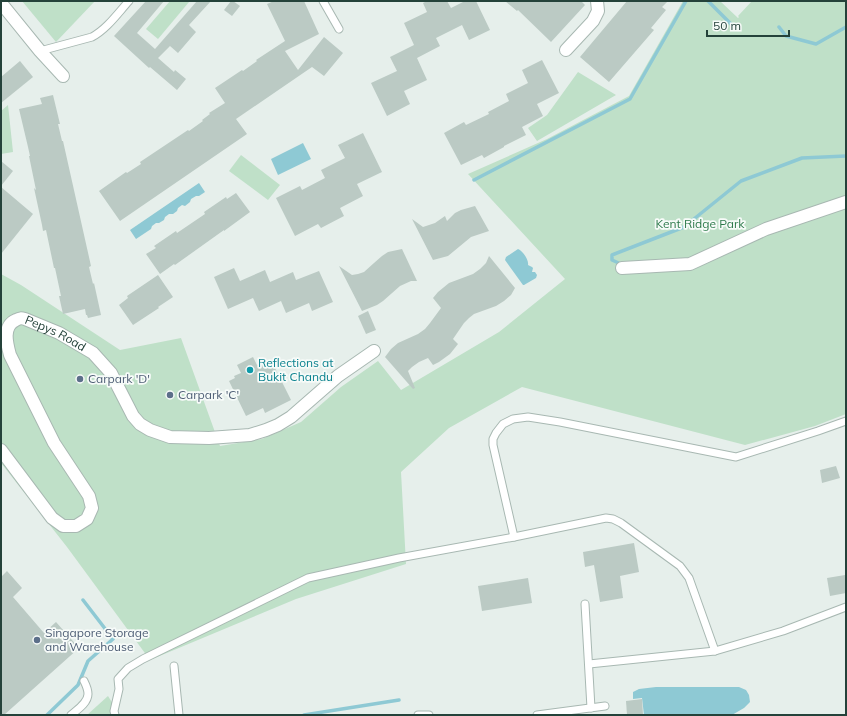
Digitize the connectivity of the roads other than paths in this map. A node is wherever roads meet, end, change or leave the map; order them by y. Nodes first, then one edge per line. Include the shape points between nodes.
1 (129, 1) edge
2 (323, 1) edge
3 (597, 1) edge
4 (1, 3) edge
5 (339, 29) dead end
6 (566, 50) dead end
7 (40, 51) junction
8 (63, 76) dead end
9 (846, 202) edge
10 (622, 268) dead end
11 (374, 351) dead end
12 (846, 421) edge
13 (1, 450) edge
14 (514, 537) junction
15 (585, 604) dead end
16 (846, 607) edge
17 (716, 652) junction
18 (589, 664) junction
19 (174, 666) dead end
20 (84, 681) dead end
21 (605, 706) dead end
22 (591, 708) junction
23 (72, 715) edge
24 (115, 715) edge
25 (179, 715) edge
26 (418, 715) edge
27 (429, 715) edge
28 (537, 715) edge

1 - 7 lane via 96,35
2 - 5 lane
3 - 6 street via 598,11 593,20
4 - 7 street
7 - 8 street
9 - 10 street via 766,229 690,264
11 - 13 street, Pepys Road via 338,376 291,418 278,425 250,435 170,437 140,424 133,416 111,373 94,353 59,333 20,318 10,323 7,331 10,355 54,443 89,496 92,508 87,519 76,526 63,526 52,518
12 - 14 lane via 736,457 560,422 528,417 513,419 503,424 496,433 493,445
14 - 17 lane via 606,518 621,523 680,566 689,578
14 - 24 lane via 308,578 128,668 118,679
15 - 18 lane
16 - 17 lane
17 - 18 lane
18 - 22 lane
19 - 25 lane
20 - 23 lane via 87,698
21 - 22 lane
22 - 28 lane
26 - 27 lane

